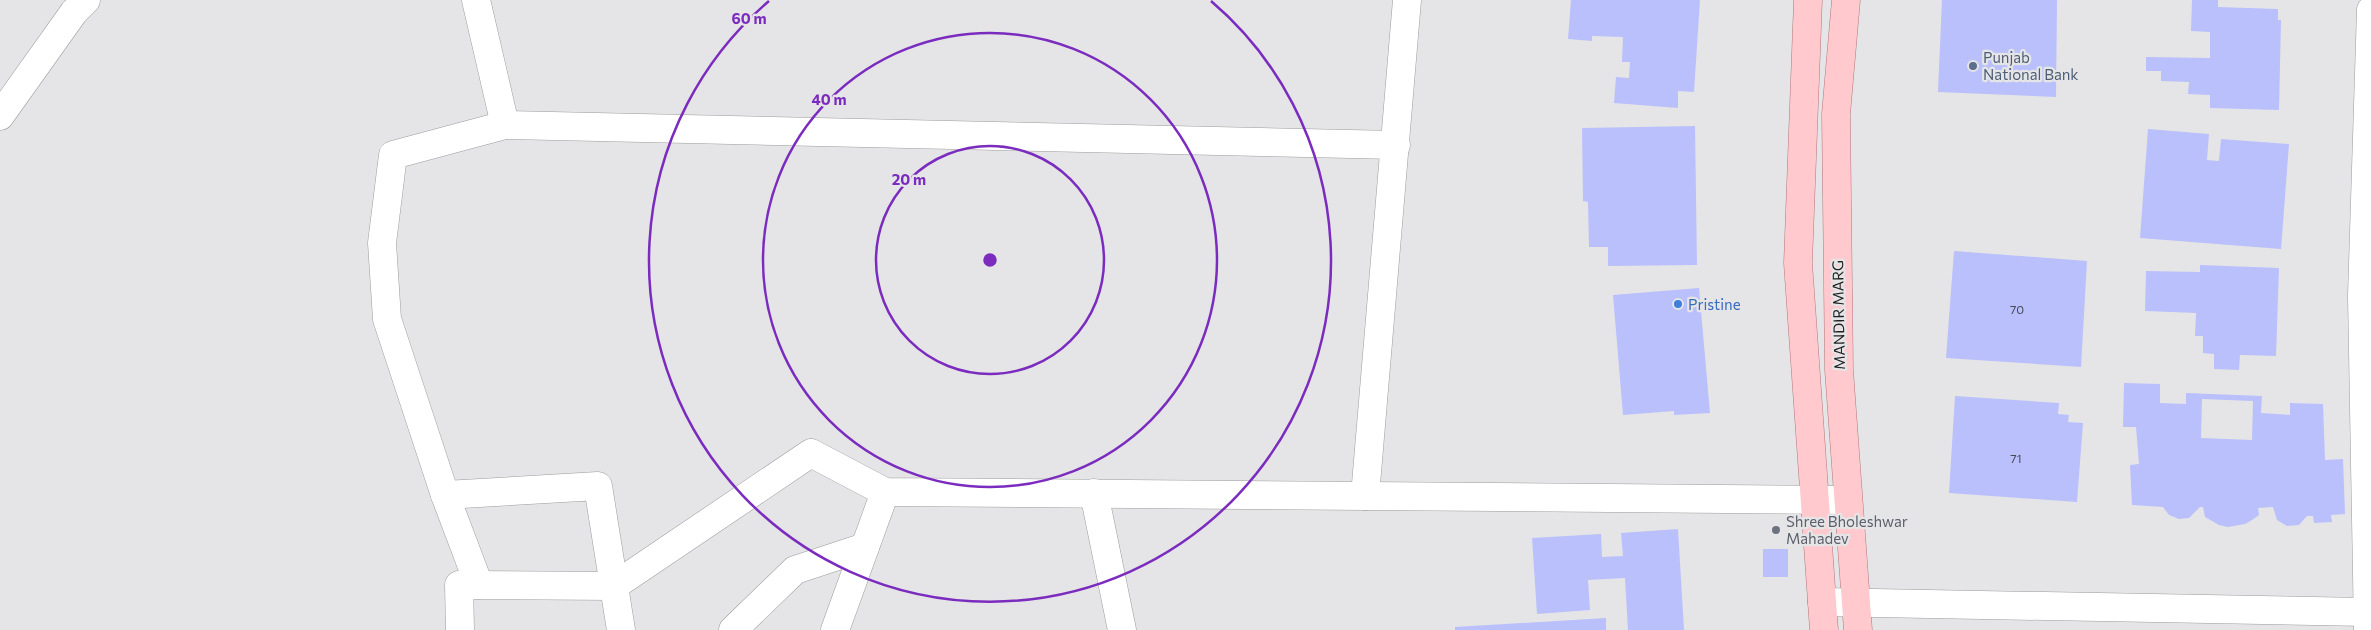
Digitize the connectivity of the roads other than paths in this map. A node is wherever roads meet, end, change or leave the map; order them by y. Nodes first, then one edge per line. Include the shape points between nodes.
1 (86, 0) edge
2 (476, 0) edge
3 (1407, 0) edge
4 (1808, 0) edge
5 (1846, 0) edge
6 (2371, 10) edge
7 (0, 116) edge
8 (505, 125) junction
9 (1396, 145) junction
10 (885, 492) junction
11 (1094, 493) junction
12 (445, 495) junction
13 (1365, 496) junction
14 (1814, 499) junction
15 (1848, 500) junction
16 (865, 547) junction
17 (479, 585) junction
18 (614, 586) junction
19 (1822, 602) junction
20 (1856, 603) junction
21 (2368, 621) edge
22 (460, 630) edge
23 (621, 630) edge
24 (732, 630) edge
25 (835, 630) edge
26 (1122, 630) edge
27 (1824, 630) edge
28 (1858, 630) edge

1 - 7 street
2 - 8 street
3 - 9 street
4 - 14 main road via 1798,263
5 - 15 main road, MANDIR MARG via 1836,114 1839,370
6 - 21 street via 2362,296
8 - 9 street
8 - 12 street via 393,155 382,243 387,319
9 - 13 street
10 - 11 street
10 - 16 street
10 - 18 street via 811,453
11 - 13 street
11 - 26 street
12 - 17 street
12 - 18 street via 598,486
13 - 14 street
14 - 15 street
14 - 19 main road
15 - 20 main road, MANDIR MARG
16 - 24 street via 795,570
16 - 25 street
17 - 18 street
17 - 22 street via 459,585
18 - 23 street
19 - 20 street
19 - 27 main road
20 - 21 street
20 - 28 main road, MANDIR MARG

